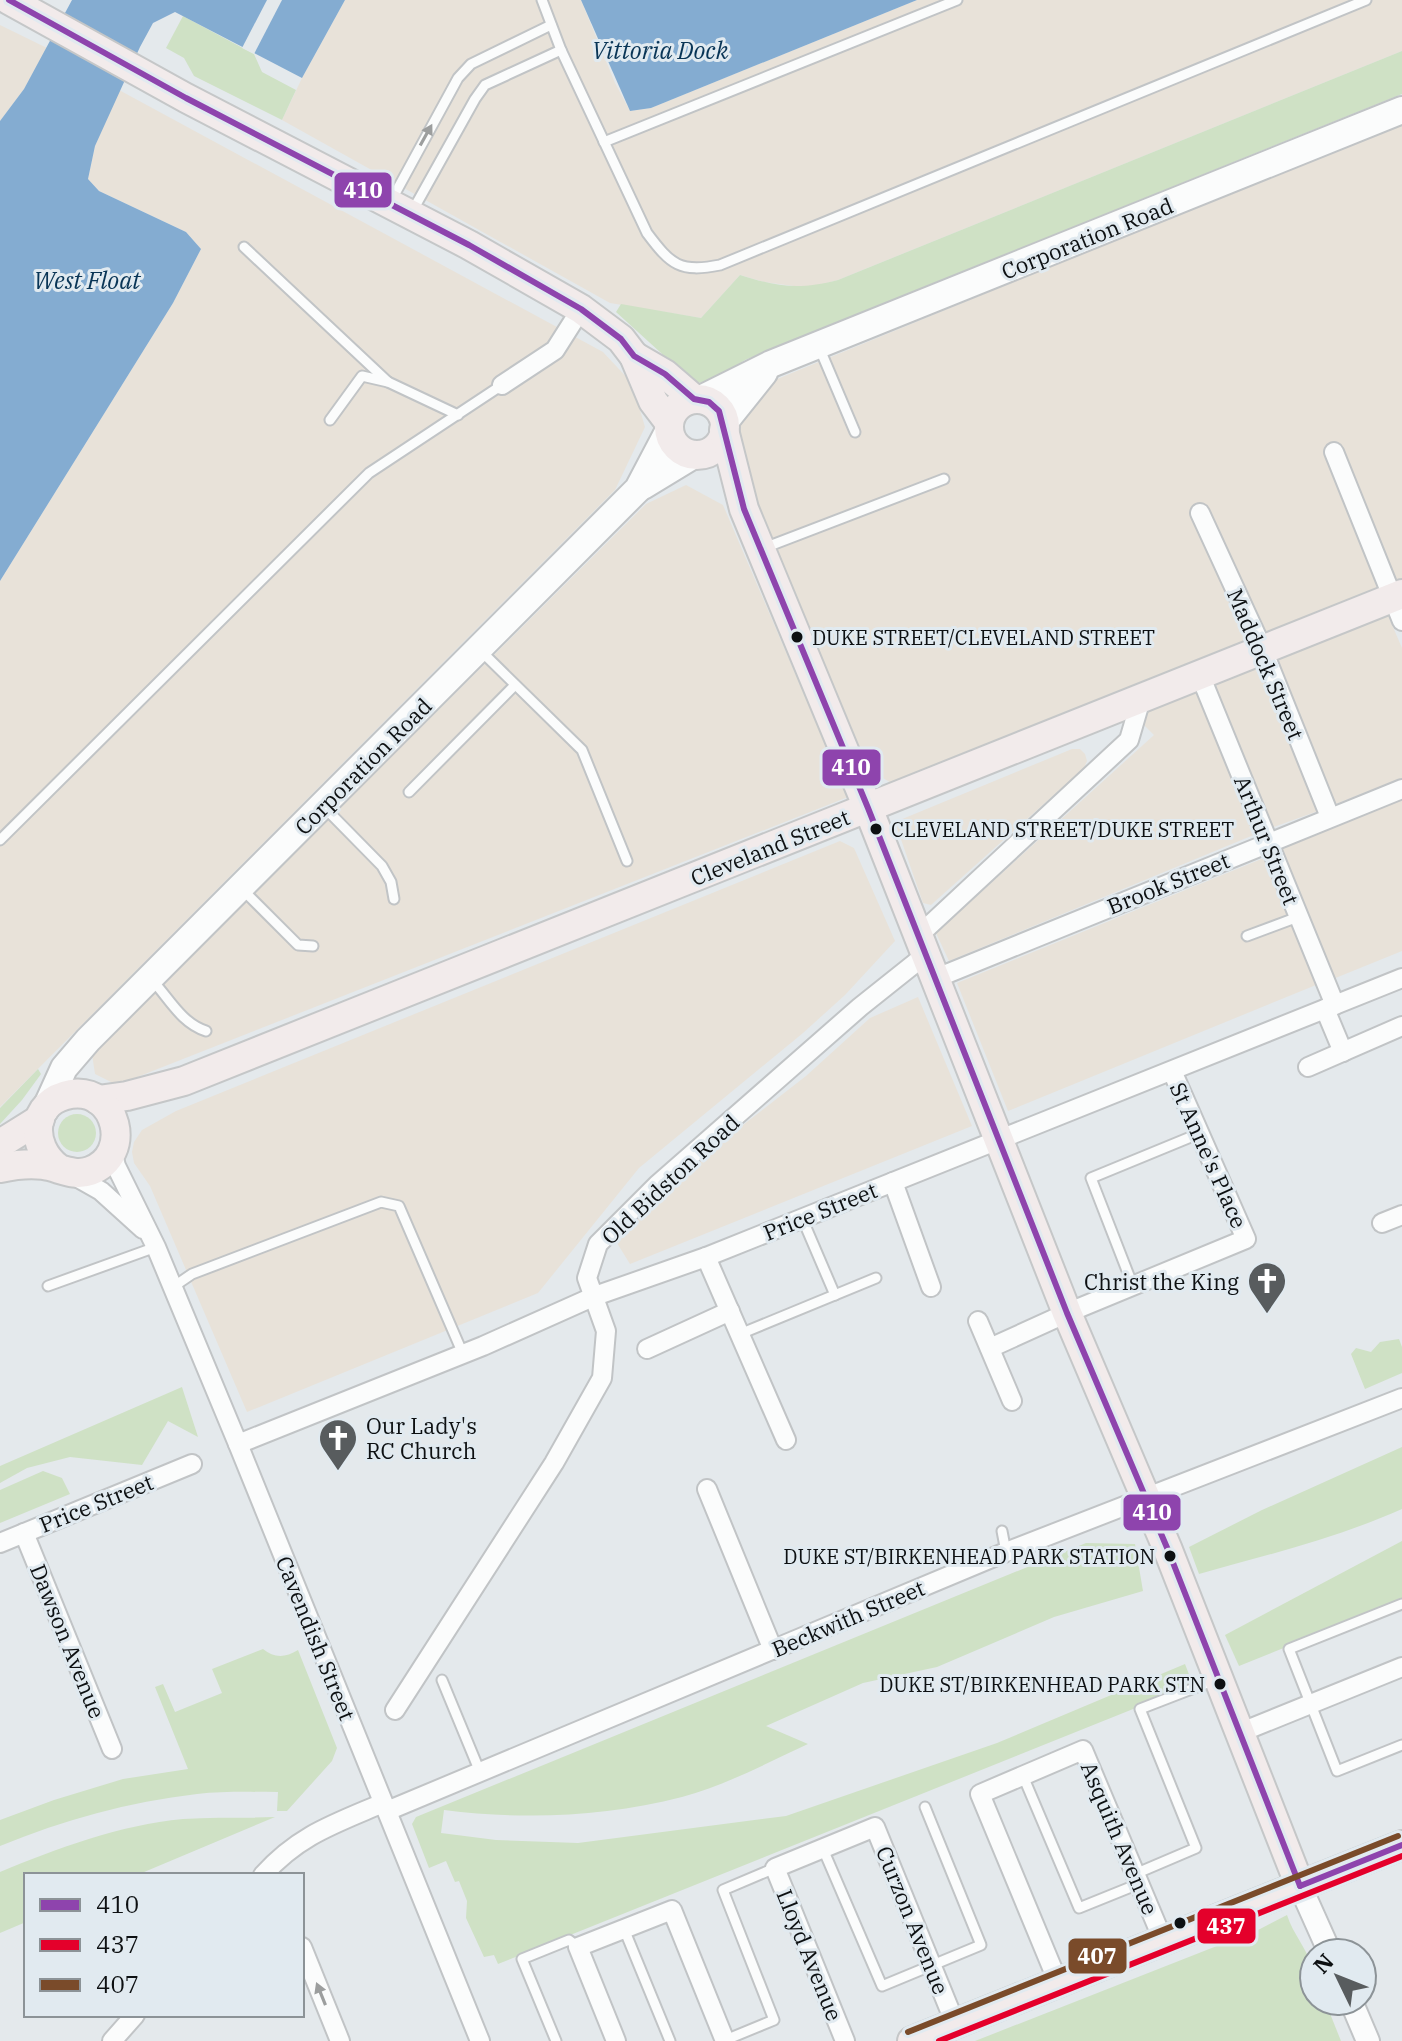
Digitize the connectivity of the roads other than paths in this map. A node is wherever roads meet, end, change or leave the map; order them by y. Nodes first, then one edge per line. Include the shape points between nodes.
1 (9, 0) edge
2 (542, 0) edge
3 (957, 0) edge
4 (1366, 0) edge
5 (551, 25) junction
6 (561, 50) junction
7 (1402, 110) edge
8 (604, 142) junction
9 (400, 209) junction
10 (244, 247) dead end
11 (581, 309) junction
12 (818, 345) junction
13 (634, 356) junction
14 (771, 364) junction
15 (388, 382) junction
16 (502, 385) joint
17 (697, 399) junction
18 (458, 415) junction
19 (330, 420) dead end
20 (669, 426) junction
21 (724, 427) junction
22 (855, 432) dead end
23 (1334, 452) dead end
24 (696, 455) junction
25 (944, 479) dead end
26 (638, 489) junction
27 (744, 509) junction
28 (1200, 513) dead end
29 (760, 549) junction
30 (1399, 605) edge
31 (479, 649) junction
32 (1263, 650) junction
33 (1200, 675) junction
34 (515, 685) junction
35 (1141, 699) junction
36 (1402, 789) edge
37 (409, 792) dead end
38 (323, 806) junction
39 (868, 808) junction
40 (1330, 817) junction
41 (0, 840) edge
42 (1269, 842) junction
43 (627, 861) dead end
44 (241, 888) junction
45 (394, 899) dead end
46 (1298, 917) junction
47 (1247, 936) dead end
48 (313, 946) dead end
49 (925, 957) junction
50 (149, 977) junction
51 (1402, 978) edge
52 (1330, 1007) junction
53 (1402, 1026) edge
54 (206, 1031) dead end
55 (88, 1040) junction
56 (1343, 1052) junction
57 (1308, 1067) dead end
58 (1172, 1071) junction
59 (184, 1081) junction
60 (93, 1098) junction
61 (42, 1114) junction
62 (1198, 1134) junction
63 (999, 1140) junction
64 (0, 1144) edge
65 (114, 1147) junction
66 (0, 1168) edge
67 (62, 1170) junction
68 (893, 1182) junction
69 (1402, 1215) edge
70 (802, 1218) junction
71 (1382, 1223) dead end
72 (153, 1242) junction
73 (706, 1257) junction
74 (876, 1278) dead end
75 (48, 1286) dead end
76 (1133, 1286) junction
77 (173, 1287) junction
78 (931, 1287) dead end
79 (835, 1295) junction
80 (595, 1296) junction
81 (730, 1311) junction
82 (1067, 1313) junction
83 (978, 1321) dead end
84 (740, 1334) junction
85 (990, 1348) junction
86 (647, 1349) dead end
87 (463, 1354) junction
88 (1402, 1398) edge
89 (1012, 1401) dead end
90 (786, 1440) dead end
91 (238, 1444) junction
92 (192, 1464) dead end
93 (707, 1489) dead end
94 (1144, 1497) junction
95 (1002, 1531) dead end
96 (24, 1533) junction
97 (0, 1543) edge
98 (1006, 1552) junction
99 (1402, 1604) edge
100 (773, 1650) junction
101 (1402, 1667) edge
102 (1216, 1677) junction
103 (442, 1680) dead end
104 (1310, 1705) junction
105 (395, 1710) dead end
106 (1239, 1733) junction
107 (1402, 1745) edge
108 (112, 1749) dead end
109 (480, 1772) junction
110 (1023, 1776) junction
111 (385, 1807) junction
112 (925, 1807) dead end
113 (1402, 1845) edge
114 (823, 1849) junction
115 (775, 1868) junction
116 (268, 1872) edge
117 (1133, 1880) junction
118 (1300, 1886) junction
119 (624, 1929) junction
120 (1323, 1937) edge
121 (1163, 1940) junction
122 (578, 1947) junction
123 (304, 1952) edge
124 (932, 1967) junction
125 (1058, 1982) junction
126 (133, 2017) edge
127 (1358, 2017) edge
128 (955, 2023) junction
129 (112, 2041) edge
130 (340, 2041) edge
131 (480, 2041) edge
132 (556, 2041) edge
133 (616, 2041) edge
134 (670, 2041) edge
135 (724, 2041) edge
136 (845, 2041) edge
137 (912, 2041) edge
138 (1368, 2041) edge

1 - 9 main road
2 - 5 lane
3 - 8 lane
4 - 8 lane via 720,265 696,270 677,266 647,233
5 - 6 lane
9 -> 5 lane via 458,78 471,64
6 - 8 lane
6 - 9 lane via 485,85
7 - 12 main road, Corporation Road
9 - 11 main road
10 - 15 lane
11 - 13 main road via 621,339
11 - 16 street via 555,350
12 - 14 main road, Corporation Road
12 - 22 lane
13 - 17 main road
13 - 20 main road
14 - 17 main road, Corporation Road
14 - 21 main road, Corporation Road
15 - 18 lane
15 - 19 lane via 362,376
16 - 18 lane
17 - 20 main road via 677,407
17 - 21 main road via 715,406
18 - 41 lane via 369,473
20 - 24 main road via 676,446
20 - 26 main road, Corporation Road
21 - 24 main road via 717,446
21 - 27 main road
23 - 30 street
24 - 26 main road, Corporation Road
24 - 27 main road
25 - 29 lane
26 - 31 main road, Corporation Road
27 - 29 main road
28 - 32 street, Maddock Street
29 - 39 main road
30 - 32 main road, Cleveland Street
31 - 34 lane
31 - 38 main road, Corporation Road
32 - 33 main road, Cleveland Street
32 - 40 street, Maddock Street
33 - 35 main road, Cleveland Street
33 - 42 street, Arthur Street
34 - 37 lane
34 - 43 lane via 582,750
35 - 39 main road, Cleveland Street
35 - 49 street, Old Bidston Road via 1129,740
36 - 40 street, Brook Street
38 - 44 main road, Corporation Road
38 - 45 lane via 382,866
39 - 49 main road
39 - 59 main road, Cleveland Street
40 - 42 street, Brook Street
42 - 46 street, Arthur Street
42 - 49 street, Brook Street
44 - 48 lane via 298,945
44 - 50 main road, Corporation Road
46 - 47 lane
46 - 52 street, Arthur Street
49 - 63 main road
49 - 80 street, Old Bidston Road via 860,1007 657,1185 598,1244 587,1278
50 - 54 lane via 178,1013
50 - 55 main road, Corporation Road
51 - 52 street, Price Street
52 - 56 street, Arthur Street
52 - 58 street, Price Street
53 - 56 street
55 - 60 main road via 78,1074
55 - 61 main road, Corporation Road via 64,1068
56 - 57 street
58 - 62 street, St Anne's Place
58 - 63 street, Price Street
59 - 60 main road, Cleveland Street via 127,1096
59 - 65 main road, Cleveland Street via 132,1118
60 - 61 main road via 69,1095
60 - 65 main road via 114,1118
61 - 64 main road
61 - 67 main road via 38,1141
62 - 76 lane via 1091,1178
62 - 76 street, St Anne's Place via 1246,1239
63 - 68 street, Price Street
63 - 82 main road
65 - 67 main road via 89,1171
65 - 72 street, Cavendish Street via 116,1166
66 - 67 main road via 33,1164
67 - 72 street, Cavendish Street via 101,1191
68 - 70 street, Price Street
68 - 78 street
69 - 71 street
70 - 73 street, Price Street
70 - 79 lane
72 - 75 lane
72 - 77 street, Cavendish Street
73 - 80 street, Price Street
73 - 81 street
74 - 79 lane
76 - 82 street
77 - 87 lane via 192,1274 381,1202 399,1206
77 - 91 street, Cavendish Street
79 - 84 lane
80 - 87 street, Price Street
80 - 105 street, Old Bidston Road via 606,1331 602,1378 554,1463
81 - 84 street
81 - 86 street
82 - 85 street
82 - 94 main road
83 - 85 street
84 - 90 street
85 - 89 street
87 - 91 street, Price Street
88 - 94 street, Beckwith Street
91 - 111 street, Cavendish Street
92 - 96 street, Price Street
93 - 100 street
94 - 98 street, Beckwith Street
94 - 102 main road
95 - 98 lane
96 - 97 street, Price Street
96 - 108 street, Dawson Avenue
98 - 100 street, Beckwith Street
99 - 104 lane via 1289,1649
100 - 109 street, Beckwith Street
101 - 104 street
102 - 106 main road
102 - 117 lane via 1140,1709 1196,1848
103 - 109 lane
104 - 106 street
104 - 107 lane via 1337,1771
106 - 118 main road
109 - 111 street, Beckwith Street
110 - 117 lane via 1079,1908
110 - 117 street, Asquith Avenue via 1083,1750
110 - 125 street, Asquith Avenue via 980,1794
111 - 116 street, Beckwith Street via 313,1832
111 - 131 street, Cavendish Street
112 - 124 lane via 981,1945
113 - 118 main road
114 - 115 street, Curzon Avenue
114 - 124 lane via 882,1986
114 - 124 street, Curzon Avenue via 875,1827
115 - 135 lane via 723,1890 774,2020
115 - 136 street, Lloyd Avenue
117 - 121 street, Asquith Avenue
118 - 120 street
118 - 121 main road
119 - 122 street
119 - 134 lane
119 - 135 street via 672,1910
121 - 125 main road
122 - 132 lane via 569,1940 522,1959
122 - 133 street
130 -> 123 street
124 - 128 street, Curzon Avenue
125 - 128 main road
126 - 129 street
127 - 138 street
128 - 137 main road

